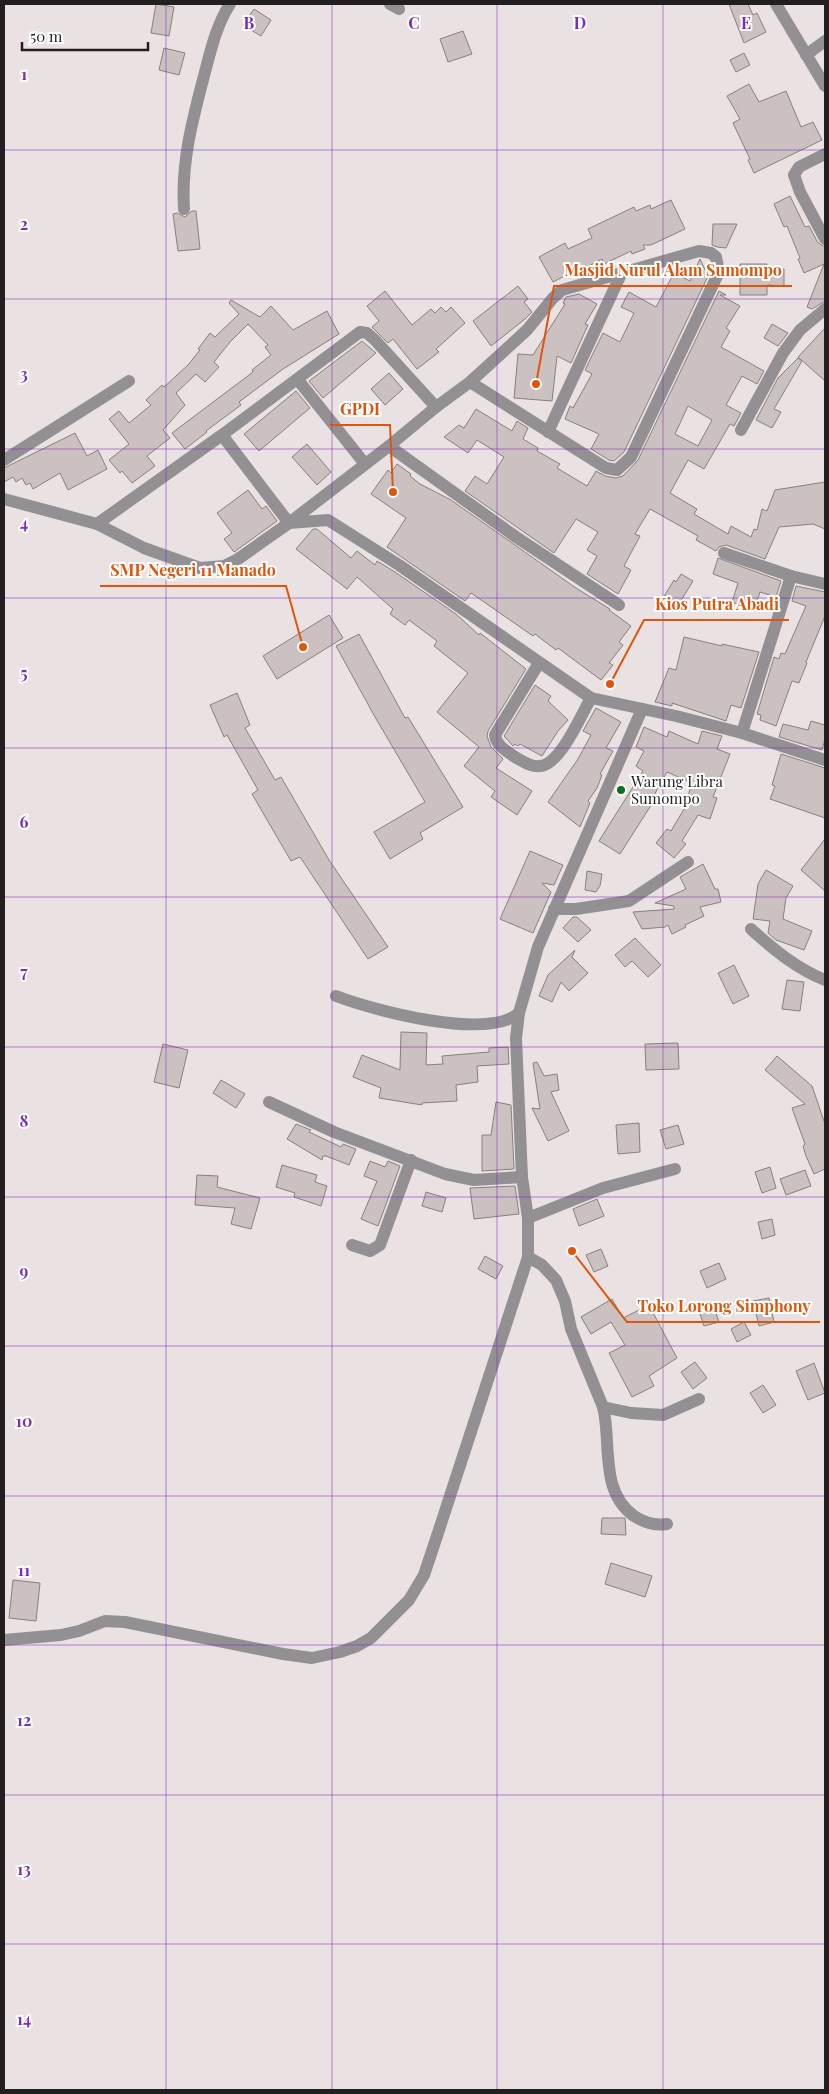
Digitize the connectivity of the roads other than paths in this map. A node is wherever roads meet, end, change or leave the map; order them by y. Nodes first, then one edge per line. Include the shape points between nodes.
1 (230, 4) edge
2 (776, 4) edge
3 (825, 41) edge
4 (806, 55) junction
5 (825, 86) edge
6 (825, 154) edge
7 (184, 209) dead end
8 (825, 239) edge
9 (622, 272) junction
10 (825, 309) edge
11 (298, 380) junction
12 (129, 381) dead end
13 (470, 382) junction
14 (436, 407) junction
15 (741, 430) dead end
16 (548, 432) junction
17 (222, 435) junction
18 (389, 446) junction
19 (4, 460) edge
20 (365, 464) junction
21 (4, 498) edge
22 (289, 523) junction
23 (98, 524) junction
24 (724, 553) dead end
25 (791, 576) junction
26 (825, 584) edge
27 (619, 605) dead end
28 (539, 663) junction
29 (591, 698) junction
30 (642, 708) junction
31 (742, 733) junction
32 (825, 760) edge
33 (688, 862) dead end
34 (554, 909) junction
35 (751, 929) dead end
36 (825, 980) edge
37 (336, 996) dead end
38 (519, 1013) junction
39 (269, 1102) dead end
40 (411, 1160) junction
41 (675, 1170) dead end
42 (522, 1177) junction
43 (528, 1218) junction
44 (352, 1245) dead end
45 (528, 1257) junction
46 (699, 1399) dead end
47 (602, 1407) junction
48 (667, 1524) dead end
49 (4, 1640) edge

1 - 7 street via 211,51 192,120 184,162
2 - 4 street
3 - 4 street
4 - 5 street
6 - 8 street via 799,167 794,175
9 - 13 street via 562,290 527,330
9 - 16 street
9 - 16 street via 699,251 716,257 719,272 631,457 622,467 617,470 606,468
10 - 15 street via 800,330 783,353
11 - 14 street via 360,332 367,333
11 - 17 street
11 - 20 street
12 - 19 street
13 - 14 street
13 - 16 street
14 - 18 street
17 - 22 street
17 - 23 street
18 - 20 street
18 - 27 street via 516,537
20 - 22 street
21 - 23 street
22 - 23 street via 238,559 224,566 200,568 144,548
22 - 28 street via 328,520 399,565
24 - 25 street
25 - 26 street
25 - 31 street
28 - 29 street
28 - 29 street via 495,735 498,744 518,758 534,766 548,764 560,754
29 - 30 street
30 - 31 street
30 - 34 street
31 - 32 street
33 - 34 street via 629,901
34 - 38 street via 538,947
35 - 36 street via 787,959
37 - 38 street via 397,1016 454,1024 494,1023
38 - 42 street via 516,1058
39 - 40 street via 334,1132
40 - 42 street via 445,1174 474,1180
40 - 44 street via 380,1245 370,1251
41 - 43 street via 603,1188
42 - 43 street
43 - 45 street
45 - 47 street via 542,1265 556,1280 571,1329
45 - 49 street via 424,1575 409,1600 371,1638 340,1652 312,1658 125,1622 105,1622 60,1635
46 - 47 street via 663,1415
47 - 48 street via 608,1460 618,1499 640,1520 654,1525

